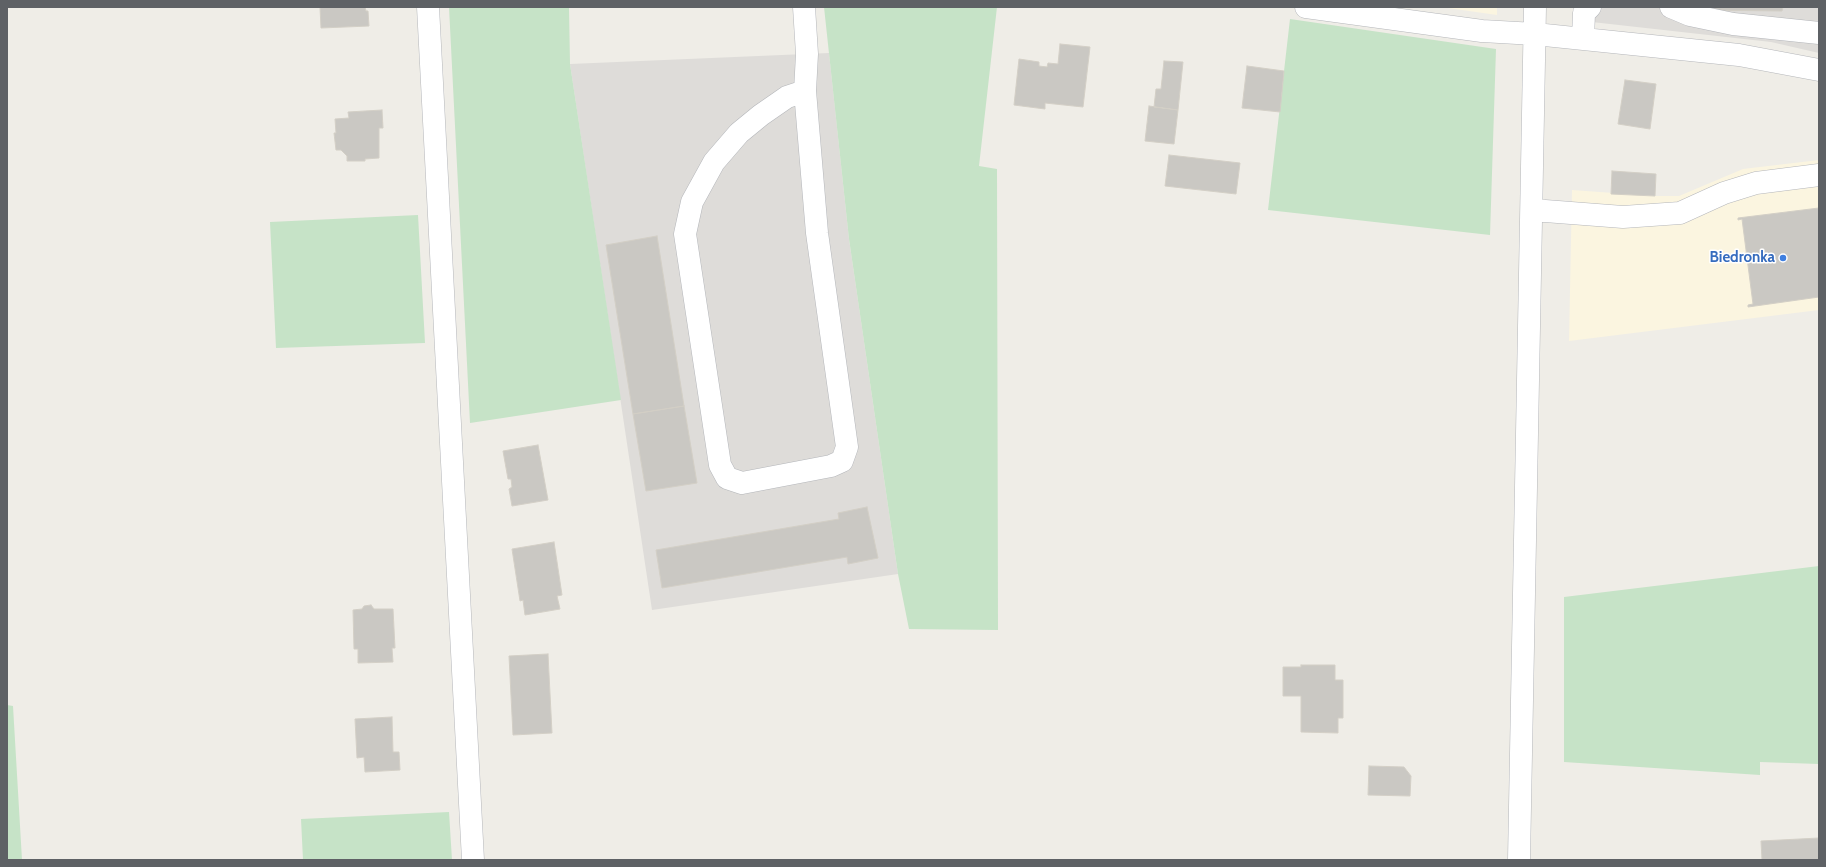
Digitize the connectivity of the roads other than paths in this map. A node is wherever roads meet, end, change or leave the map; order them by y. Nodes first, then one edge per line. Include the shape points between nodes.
1 (428, 7) edge
2 (804, 7) edge
3 (1306, 7) edge
4 (1535, 7) edge
5 (1590, 7) edge
6 (1671, 7) edge
7 (1819, 33) edge
8 (1535, 34) junction
9 (1583, 39) junction
10 (1819, 70) edge
11 (805, 91) junction
12 (1819, 175) edge
13 (1532, 210) junction
14 (473, 860) edge
15 (1519, 860) edge

1 - 14 street
2 - 11 street via 807,54
3 - 8 street via 1482,31
4 - 8 street
5 - 9 street via 1584,13
6 - 7 street via 1690,15 1734,24
8 - 9 street
8 - 13 street
9 - 10 street via 1739,55
11 - 11 street via 787,97 761,115 739,133 714,162 692,202 685,234 720,465 727,478 742,483 831,466 842,461 847,447 817,233
12 - 13 street via 1756,183 1724,192 1680,213 1623,217
13 - 15 street

